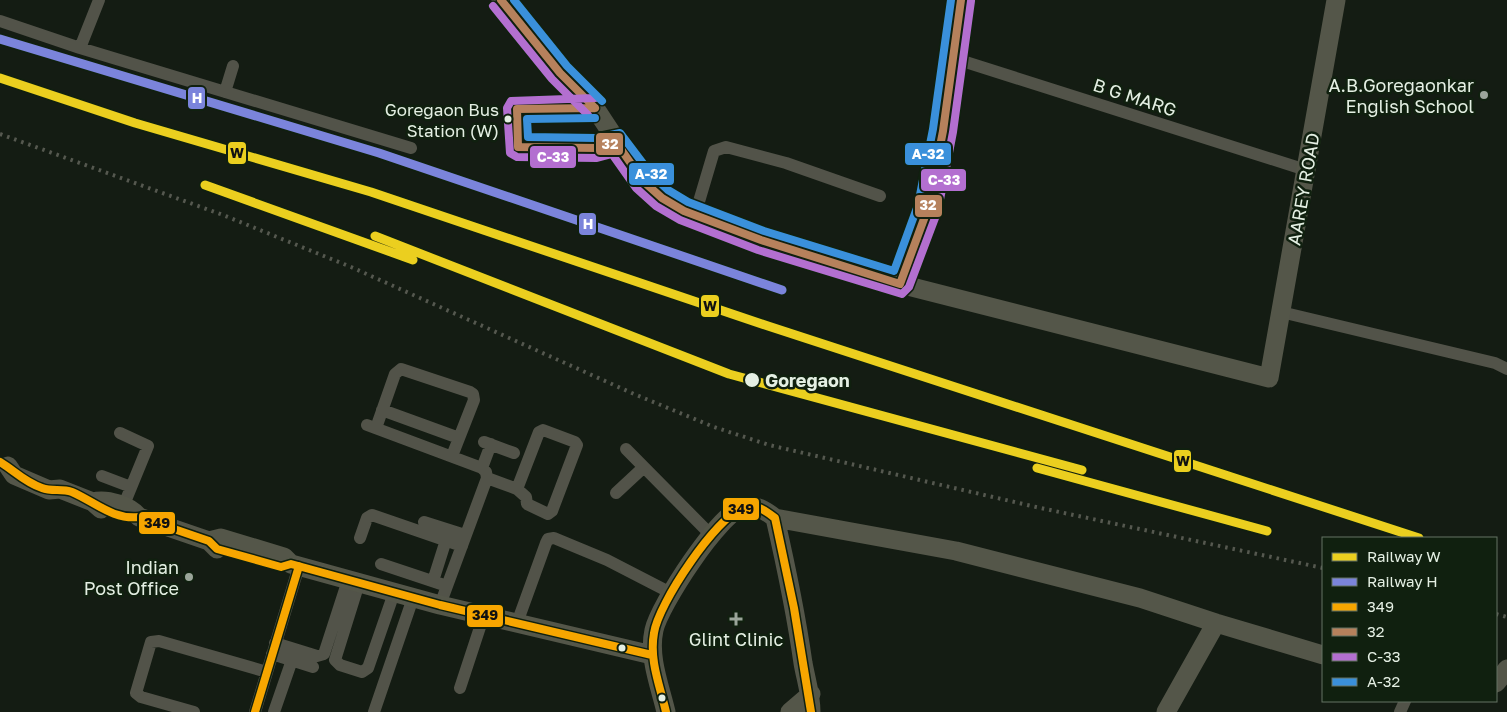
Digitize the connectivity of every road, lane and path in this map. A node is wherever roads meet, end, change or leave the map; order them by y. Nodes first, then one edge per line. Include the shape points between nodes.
1 (99, 0) edge
2 (501, 0) edge
3 (961, 0) edge
4 (1336, 0) edge
5 (0, 21) edge
6 (80, 48) junction
7 (953, 58) junction
8 (233, 66) dead end
9 (225, 92) junction
10 (411, 148) dead end
11 (1306, 170) junction
12 (880, 196) dead end
13 (695, 215) junction
14 (900, 284) junction
15 (1281, 312) junction
16 (1507, 369) edge
17 (382, 410) junction
18 (120, 433) dead end
19 (459, 438) junction
20 (626, 449) dead end
21 (514, 453) dead end
22 (452, 456) junction
23 (4, 464) edge
24 (644, 467) junction
25 (484, 473) junction
26 (102, 476) dead end
27 (131, 487) junction
28 (517, 489) junction
29 (616, 493) dead end
30 (131, 512) junction
31 (775, 518) junction
32 (424, 522) dead end
33 (712, 536) junction
34 (360, 538) dead end
35 (446, 540) junction
36 (463, 541) junction
37 (381, 564) dead end
38 (295, 565) junction
39 (353, 581) junction
40 (433, 581) junction
41 (447, 586) junction
42 (394, 592) junction
43 (670, 593) junction
44 (413, 598) junction
45 (440, 605) junction
46 (484, 615) junction
47 (517, 623) junction
48 (1216, 623) junction
49 (274, 648) junction
50 (652, 655) junction
51 (1322, 655) edge
52 (292, 660) junction
53 (313, 667) dead end
54 (1507, 669) edge
55 (267, 672) junction
56 (1497, 682) edge
57 (460, 688) dead end
58 (811, 703) edge
59 (194, 712) edge
60 (255, 712) edge
61 (274, 712) edge
62 (374, 712) edge
63 (666, 712) edge
64 (790, 712) edge
65 (1166, 712) edge

1 - 6 street
2 - 13 street via 560,74 595,108 642,181 662,198
3 - 7 street
4 - 11 street, AAREY ROAD
5 - 6 street
6 - 9 street
7 - 11 street, B G MARG
7 - 14 street via 928,208
8 - 9 street
9 - 10 street
11 - 15 street, AAREY ROAD
12 - 13 street via 786,163 726,147 714,151
13 - 14 street via 761,240
14 - 15 street, AAREY ROAD via 1269,378
15 - 16 street via 1495,363
17 - 19 street
17 - 19 street via 395,374 401,369 442,382 473,394 474,400
17 - 22 street via 372,426
18 - 27 street via 148,446
19 - 22 street
20 - 24 street
21 - 25 street via 488,443
22 - 25 street
23 - 30 street via 14,475 49,490 60,489 130,520
24 - 29 street
24 - 33 street
25 - 28 street
25 - 36 street
26 - 27 street
27 - 30 street
28 - 28 street via 541,430 576,443 551,513 526,504 526,497
30 - 38 street via 209,540 217,549 281,567
31 - 33 street via 759,508 743,506 732,513
31 - 48 street via 956,551 1140,598
31 - 58 street via 798,618
32 - 36 street
33 - 43 street
34 - 35 street via 367,518 372,515
35 - 36 street
35 - 40 street
36 - 41 street
37 - 40 street
38 - 39 street
38 - 49 street
39 - 42 street
39 - 42 street via 335,660 340,665 362,672 368,668
39 - 49 street via 324,654 317,656
40 - 41 street
41 - 45 street
42 - 44 street
43 - 47 street via 608,560 554,538 548,539
43 - 50 street via 654,628
44 - 45 street
44 - 62 street
45 - 46 street
46 - 47 street
46 - 57 street
47 - 50 street
48 - 51 street
48 - 65 street
49 - 52 street
49 - 55 street
50 - 63 street
52 - 53 street
52 - 61 street
54 - 56 street
55 - 59 street via 159,641 151,642 136,693
55 - 60 street
58 - 64 street

